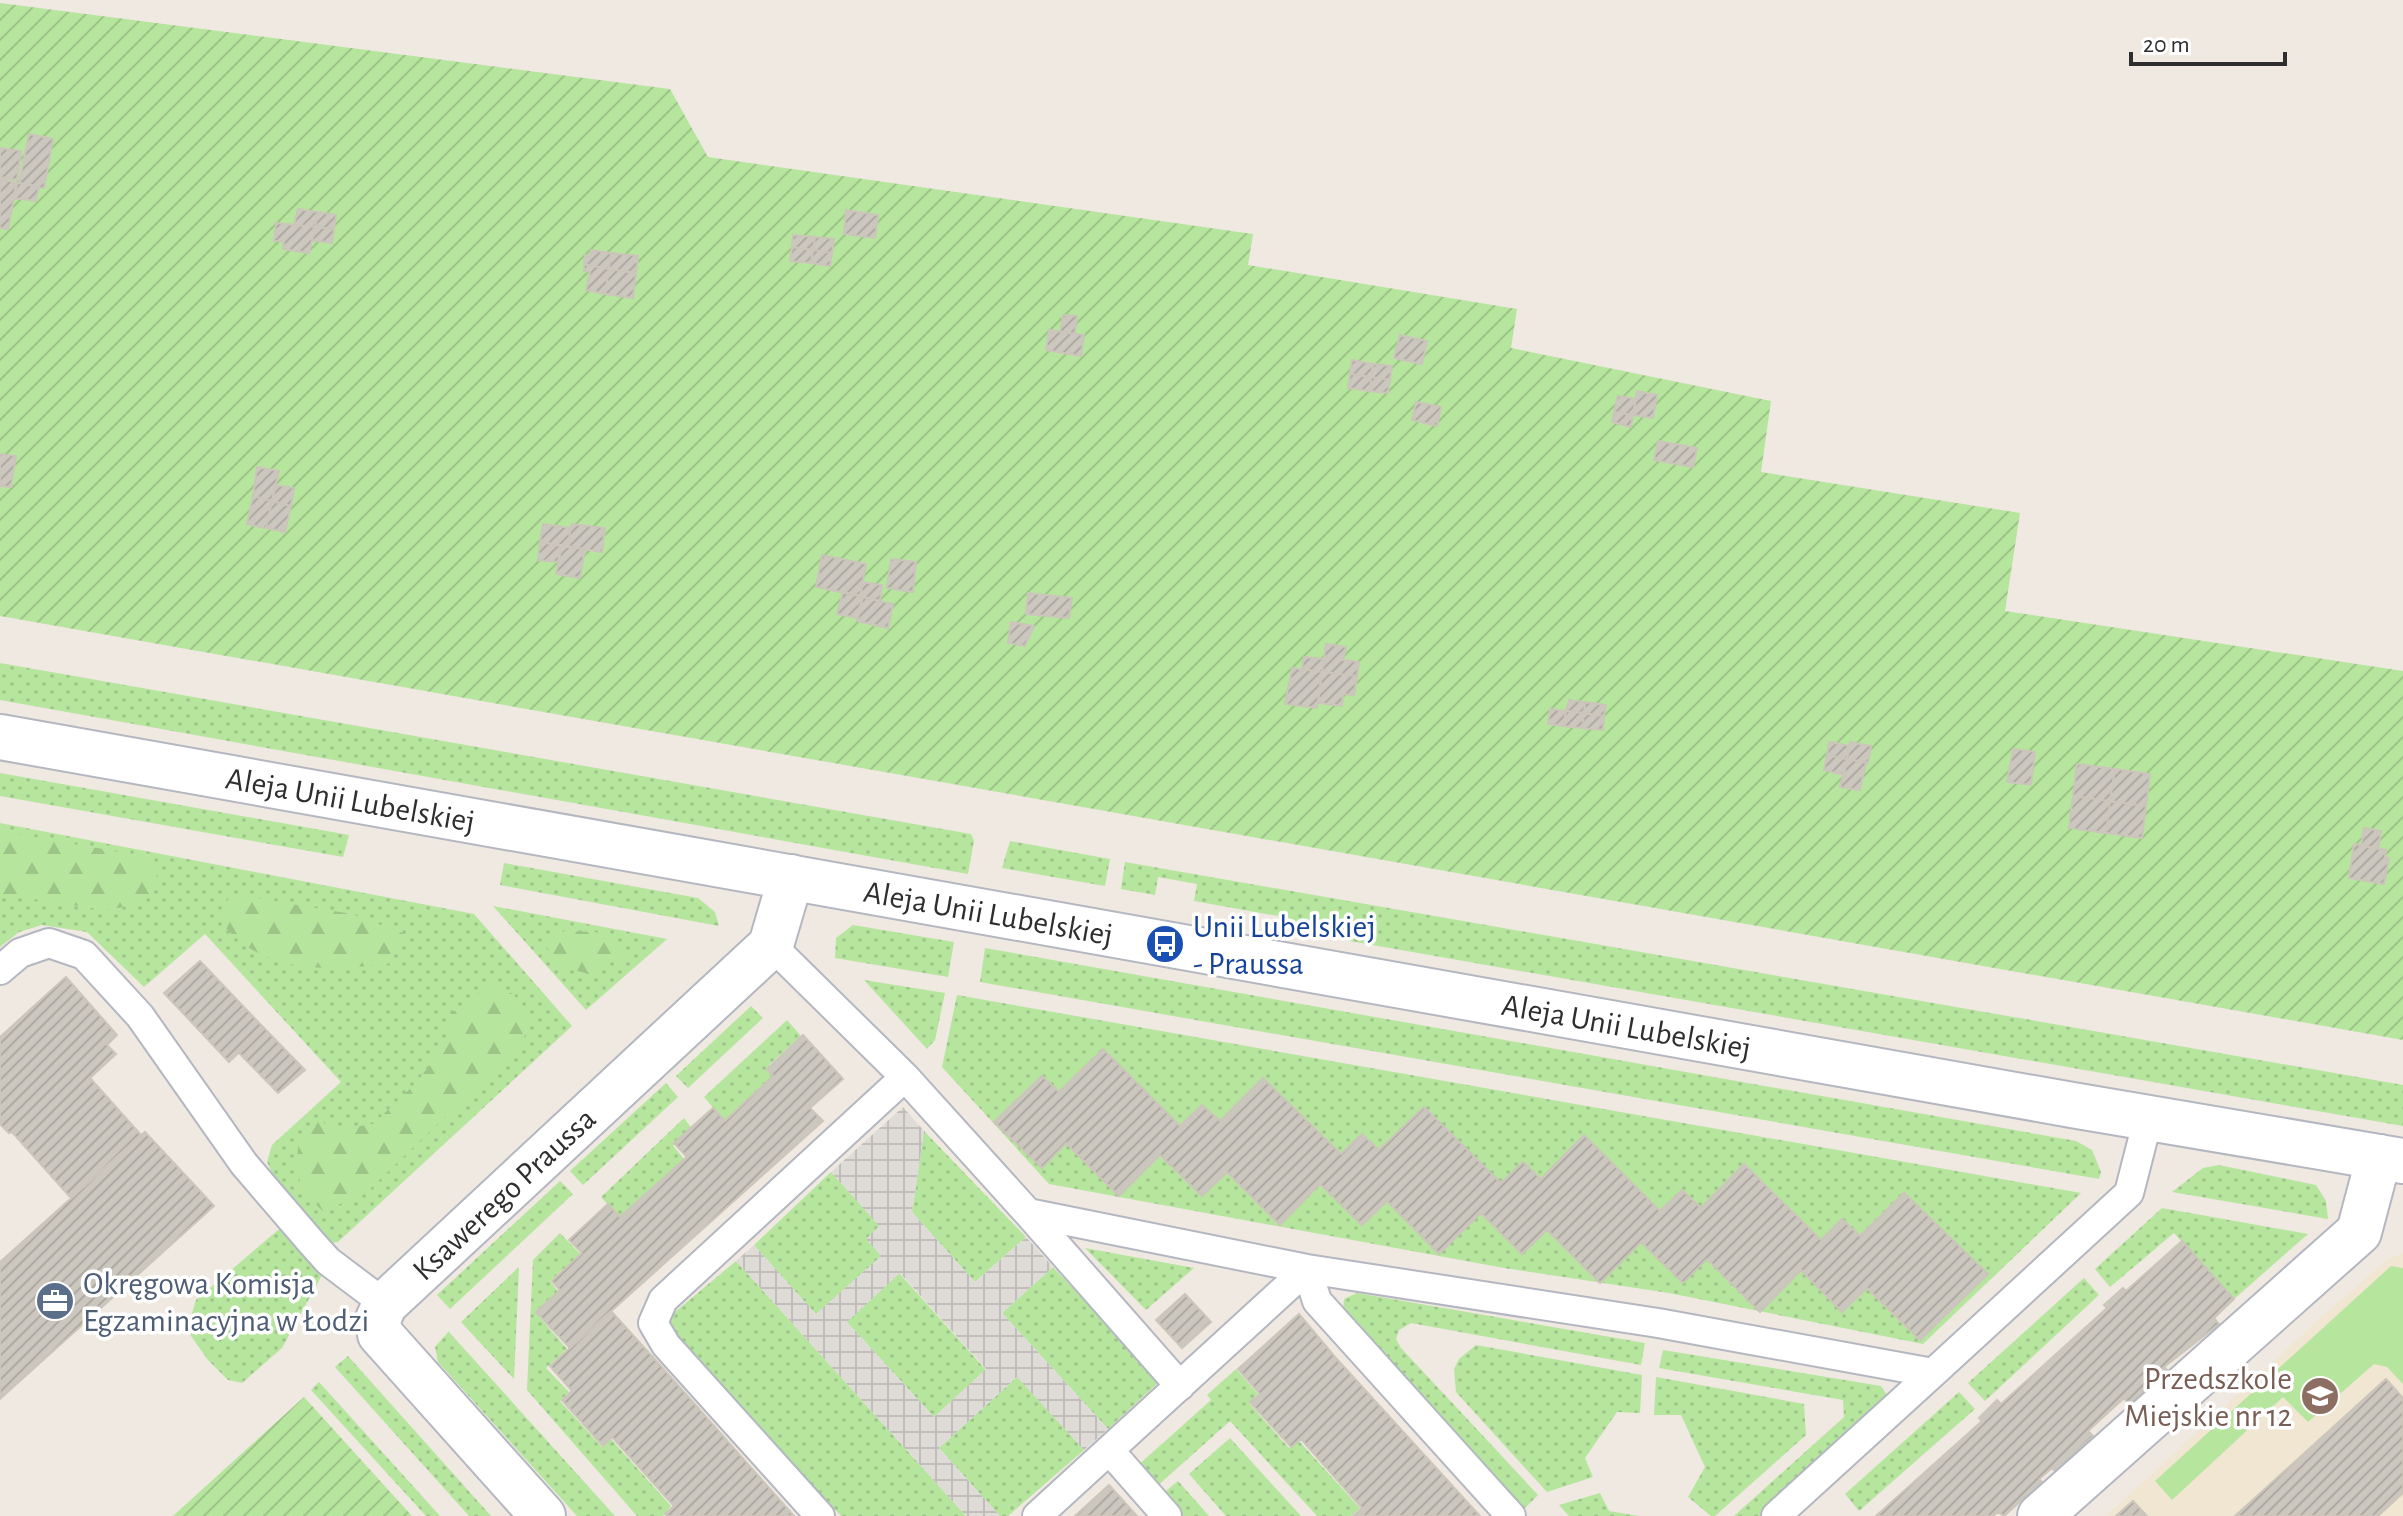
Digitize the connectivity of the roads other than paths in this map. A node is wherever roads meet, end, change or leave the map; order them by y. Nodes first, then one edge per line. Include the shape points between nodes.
1 (0, 737) edge
2 (791, 877) junction
3 (771, 945) junction
4 (0, 970) edge
5 (905, 1077) junction
6 (2148, 1119) junction
7 (2391, 1159) edge
8 (1028, 1213) junction
9 (1307, 1269) junction
10 (385, 1304) junction
11 (1933, 1373) junction
12 (1180, 1386) junction
13 (1109, 1450) junction
14 (543, 1516) edge
15 (820, 1516) edge
16 (1037, 1516) edge
17 (1167, 1516) edge
18 (1511, 1516) edge
19 (1776, 1516) edge
20 (2040, 1516) edge

1 - 2 street, Aleja Unii Lubelskiej
2 - 3 street
2 - 6 street, Aleja Unii Lubelskiej
3 - 5 lane
3 - 10 street, Ksawerego Praussa
4 - 10 lane via 20,953 49,943 84,955 140,1016 244,1164 311,1242
5 - 8 lane
5 - 15 lane via 663,1300 653,1323 666,1345
6 - 7 street, Aleja Unii Lubelskiej
6 - 11 lane via 2129,1193
7 - 20 street via 2359,1232
8 - 9 lane
8 - 12 lane
9 - 11 lane via 1658,1323
9 - 12 lane
9 - 18 lane via 1317,1301
10 - 14 street, Ksawerego Praussa via 378,1319 380,1334
11 - 19 lane
12 - 13 lane
13 - 16 lane
13 - 17 lane

